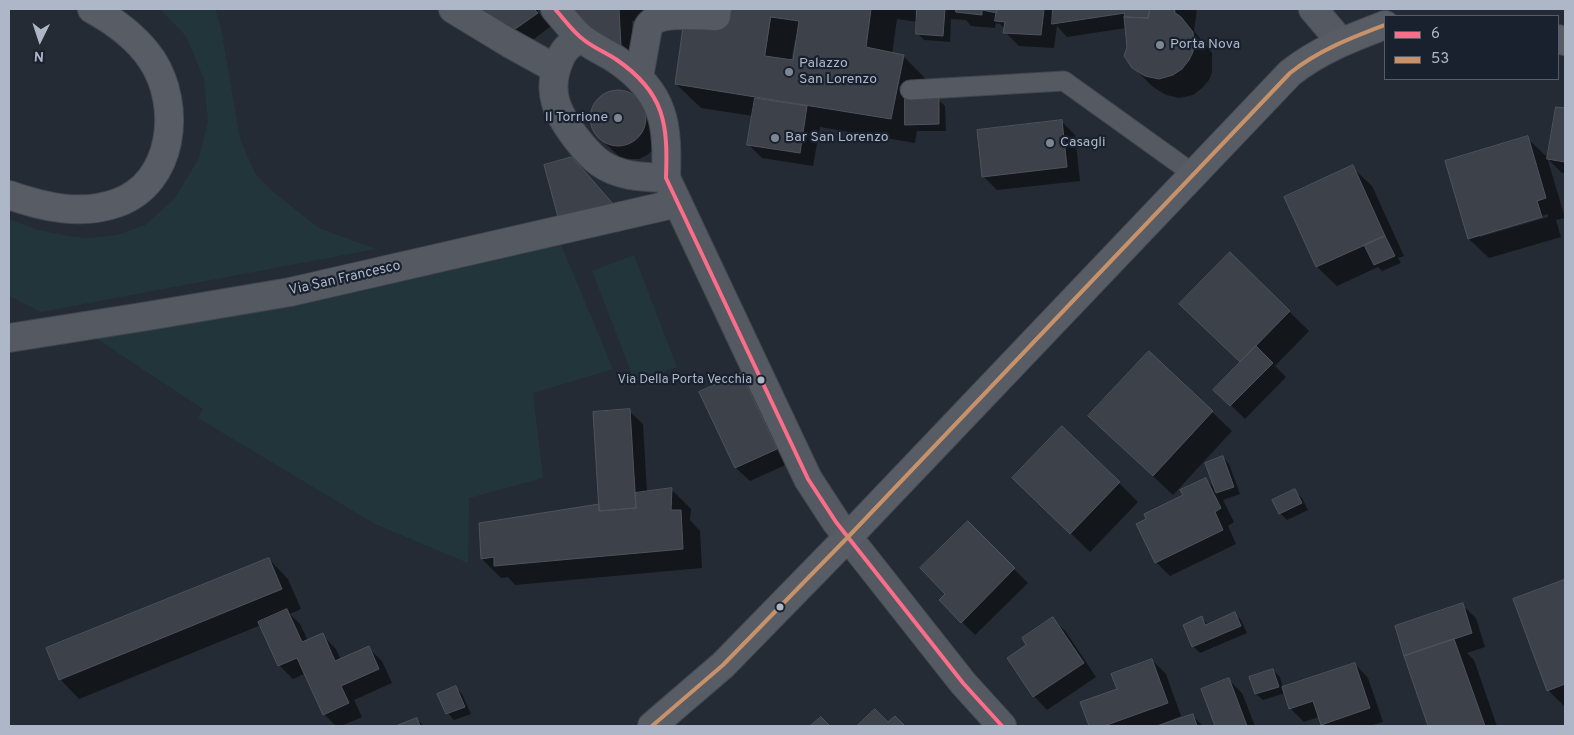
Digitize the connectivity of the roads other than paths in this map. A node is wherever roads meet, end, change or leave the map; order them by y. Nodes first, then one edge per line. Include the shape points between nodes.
1 (92, 9) edge
2 (453, 9) edge
3 (555, 9) edge
4 (717, 9) edge
5 (1313, 9) edge
6 (1384, 25) edge
7 (584, 40) junction
8 (1341, 42) junction
9 (556, 68) junction
10 (639, 77) junction
11 (910, 90) dead end
12 (1195, 175) junction
13 (666, 178) junction
14 (9, 195) edge
15 (678, 203) junction
16 (9, 338) edge
17 (848, 537) junction
18 (652, 726) edge
19 (1002, 726) edge

1 - 14 main road via 137,42 156,67 167,95 170,117 162,159 139,190 118,203 97,208 76,210 48,206
2 - 9 street
3 - 7 street
4 - 10 street via 716,16 669,16 650,23
5 - 8 street
6 - 8 main road
7 - 9 street via 569,45
7 - 10 street
8 - 12 main road via 1290,73
9 - 13 street via 553,94 558,112 590,155 620,173
10 - 13 street via 653,97 665,125
11 - 12 lane via 1064,81
12 - 17 main road
13 - 15 street
15 - 16 street, Via San Francesco via 290,292
15 - 17 street via 808,479 826,510
17 - 18 main road via 723,665
17 - 19 street via 963,683

